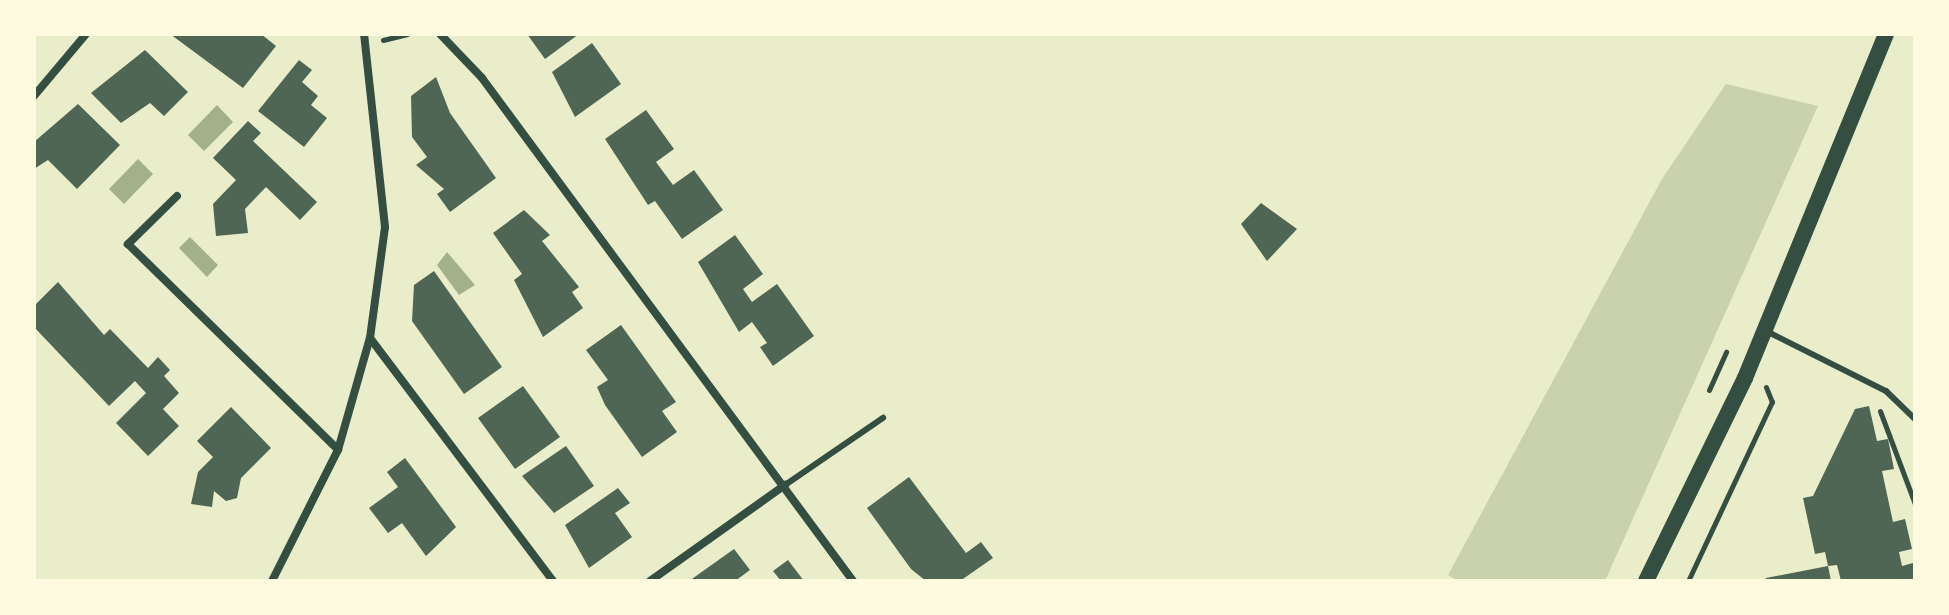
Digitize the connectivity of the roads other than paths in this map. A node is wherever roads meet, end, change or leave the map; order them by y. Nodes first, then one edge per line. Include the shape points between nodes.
1 (86, 34) edge
2 (364, 34) edge
3 (440, 34) edge
4 (1886, 34) edge
5 (34, 96) edge
6 (177, 196) dead end
7 (1764, 330) junction
8 (370, 338) junction
9 (883, 418) dead end
10 (1915, 419) edge
11 (338, 450) junction
12 (785, 485) junction
13 (272, 581) edge
14 (553, 581) edge
15 (650, 581) edge
16 (853, 581) edge
17 (1646, 581) edge

1 - 5 street
2 - 8 street via 385,227
3 - 12 street via 452,40
4 - 7 main road
6 - 11 street via 128,244
7 - 10 lane via 1886,391
7 - 17 main road
8 - 11 street
8 - 14 street
9 - 12 lane
11 - 13 street
12 - 15 street
12 - 16 street

